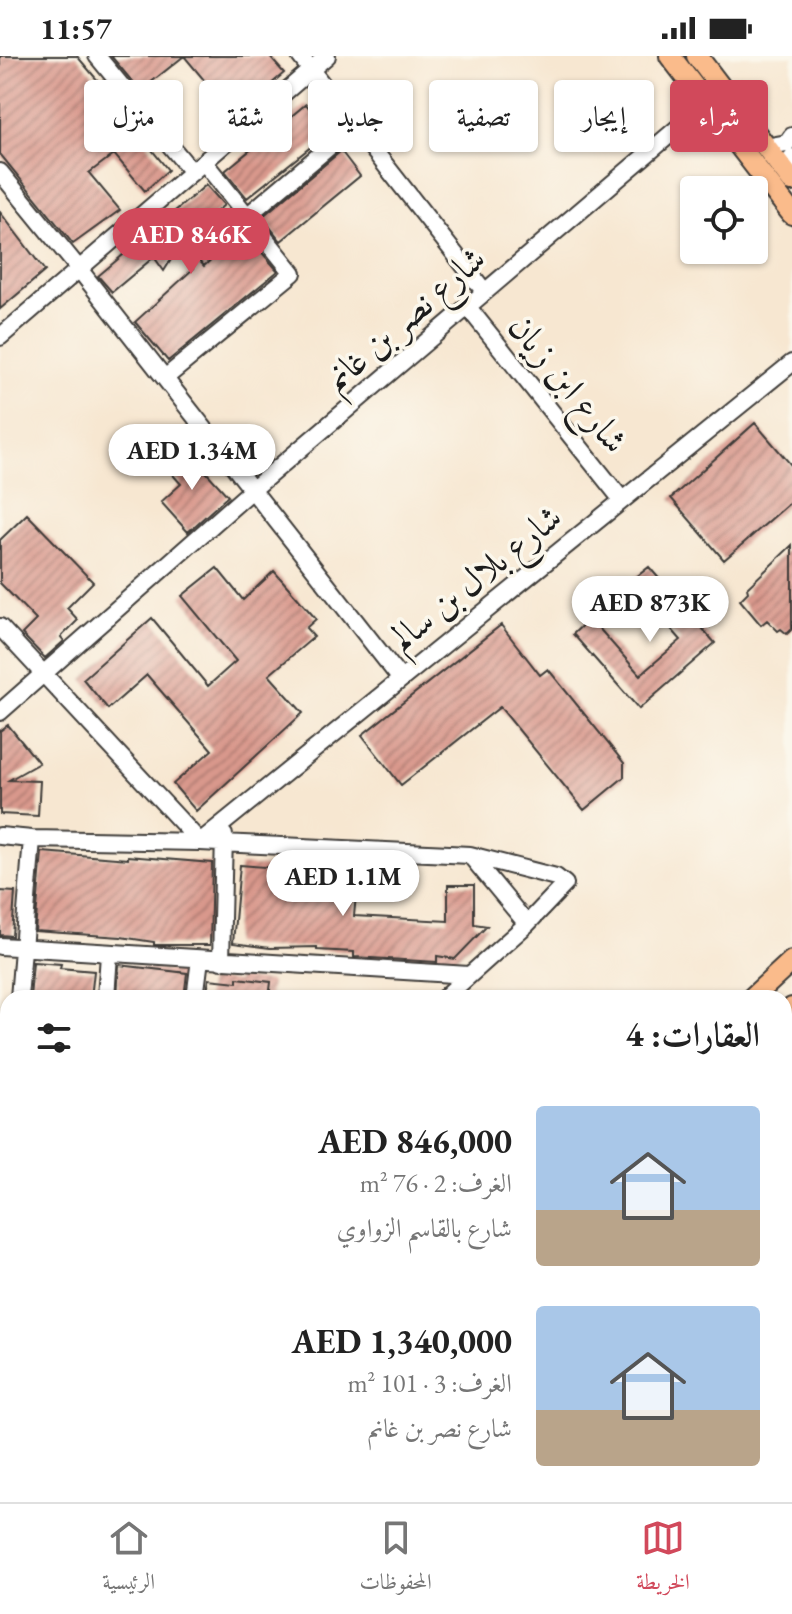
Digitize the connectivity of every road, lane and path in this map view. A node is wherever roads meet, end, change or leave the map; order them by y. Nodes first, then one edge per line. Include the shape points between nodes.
1 (97, 56) edge
2 (300, 56) edge
3 (327, 56) edge
4 (670, 56) edge
5 (697, 56) edge
6 (311, 70) junction
7 (319, 80) edge
8 (689, 80) edge
9 (715, 80) edge
10 (670, 134) edge
11 (792, 136) edge
12 (768, 146) edge
13 (768, 151) edge
14 (323, 152) edge
15 (374, 152) edge
16 (745, 152) edge
17 (792, 157) edge
18 (198, 167) junction
19 (0, 172) edge
20 (792, 173) edge
21 (792, 181) edge
22 (792, 214) edge
23 (247, 216) junction
24 (79, 269) junction
25 (484, 291) junction
26 (467, 306) junction
27 (0, 337) edge
28 (792, 363) edge
29 (165, 378) junction
30 (252, 490) junction
31 (622, 500) junction
32 (0, 627) edge
33 (44, 675) junction
34 (400, 678) junction
35 (0, 712) edge
36 (225, 822) junction
37 (0, 836) edge
38 (32, 839) junction
39 (200, 842) junction
40 (225, 844) junction
41 (470, 855) junction
42 (527, 924) junction
43 (0, 946) edge
44 (23, 948) junction
45 (109, 954) junction
46 (200, 959) junction
47 (221, 961) junction
48 (792, 961) edge
49 (469, 975) junction
50 (20, 990) edge
51 (107, 990) edge
52 (196, 990) edge
53 (453, 990) edge
54 (761, 990) edge

1 - 18 street
2 - 6 street, شارع ابن زيان
3 - 6 street
4 - 8 main road
5 - 9 main road
6 - 7 street, شارع ابن زيان
6 - 18 street
10 - 25 street, شارع نصر بن غانم
11 - 12 street via 787,143
13 - 21 main road
14 - 23 street
15 - 25 street, شارع ابن زيان
16 - 22 main road
17 - 20 street
18 - 23 street
18 - 24 street
19 - 24 street
23 - 29 street via 293,273
24 - 27 street
24 - 29 street
25 - 26 street, شارع نصر بن غانم
26 - 30 street, شارع نصر بن غانم
26 - 31 street, شارع ابن زيان
28 - 31 street, شارع بلال بن سالم
29 - 30 street
30 - 33 street, شارع نصر بن غانم
30 - 34 street
31 - 34 street, شارع بلال بن سالم
32 - 33 street
33 - 35 street, شارع نصر بن غانم
33 - 39 street
34 - 36 street, شارع بلال بن سالم
36 - 39 street, شارع بلال بن سالم
36 - 40 street
37 - 38 street
38 - 39 street
38 - 44 street
39 - 40 street
40 - 41 street
40 - 47 street
41 - 42 street
41 - 42 street via 556,877 565,884
42 - 49 street
43 - 44 street
44 - 45 street
44 - 50 street
45 - 46 street
45 - 51 street
46 - 47 street
46 - 52 street
47 - 49 street
48 - 54 main road
49 - 53 street

